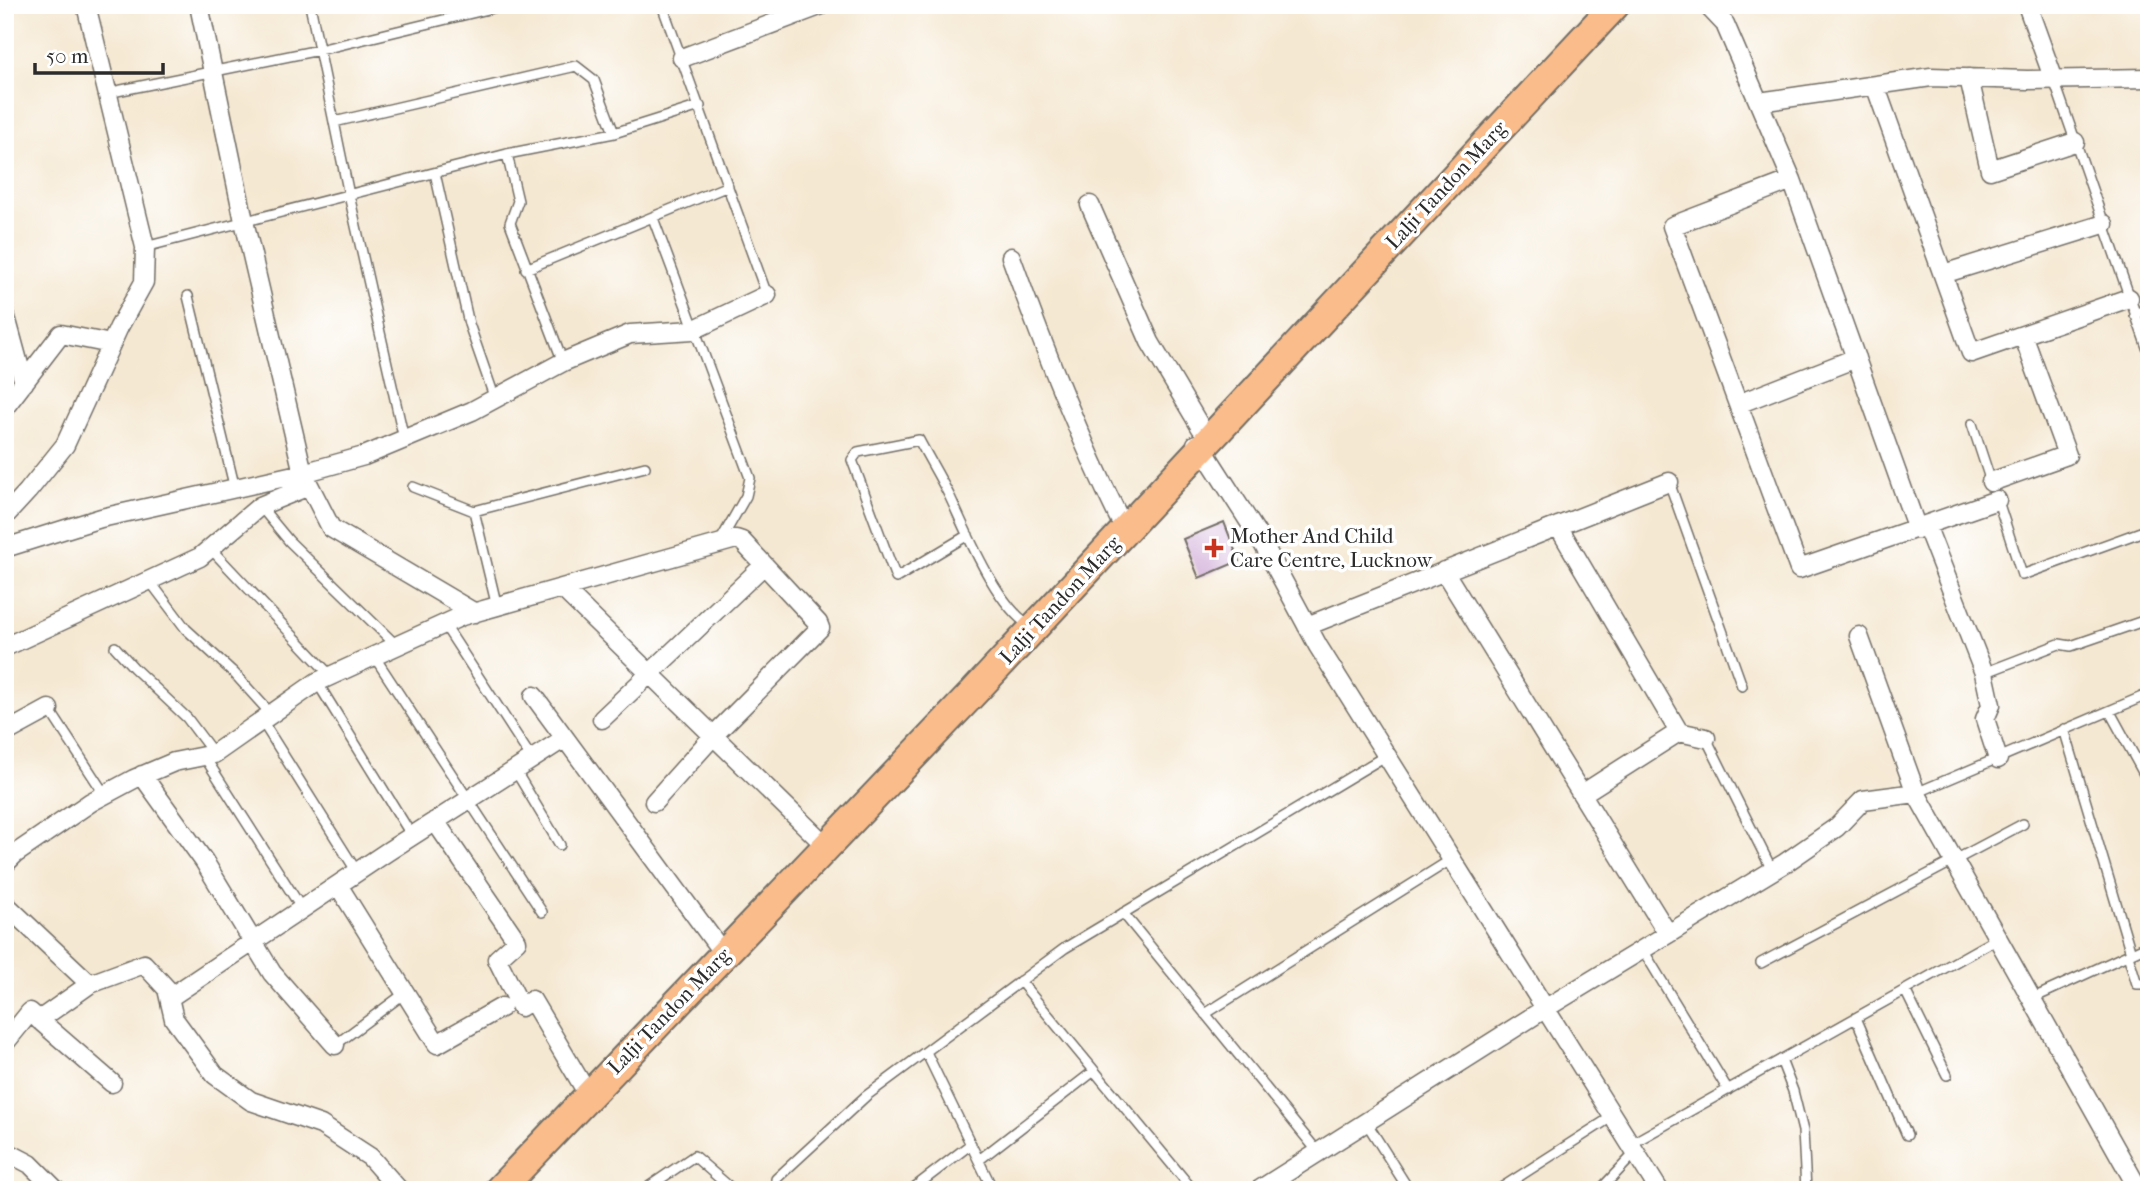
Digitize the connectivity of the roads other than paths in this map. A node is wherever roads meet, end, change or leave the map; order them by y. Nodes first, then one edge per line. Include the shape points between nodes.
1 (86, 5) edge
2 (199, 5) edge
3 (310, 5) edge
4 (505, 5) edge
5 (662, 5) edge
6 (822, 5) edge
7 (1597, 5) edge
8 (1615, 5) edge
9 (1707, 5) edge
10 (2026, 5) edge
11 (784, 12) edge
12 (319, 50) junction
13 (1557, 57) junction
14 (682, 58) junction
15 (213, 72) junction
16 (1969, 78) junction
17 (2149, 78) edge
18 (2053, 80) junction
19 (1875, 85) junction
20 (107, 93) junction
21 (1759, 102) junction
22 (700, 106) junction
23 (334, 122) junction
24 (614, 133) junction
25 (2075, 142) junction
26 (508, 155) junction
27 (435, 173) junction
28 (1792, 180) junction
29 (728, 186) junction
30 (349, 195) junction
31 (1090, 205) dead end
32 (653, 218) junction
33 (244, 221) junction
34 (2104, 224) junction
35 (145, 247) junction
36 (1011, 257) dead end
37 (526, 269) junction
38 (1943, 274) junction
39 (767, 295) joint
40 (188, 296) dead end
41 (2132, 306) junction
42 (2149, 307) edge
43 (6, 317) edge
44 (693, 330) junction
45 (2022, 335) junction
46 (111, 344) junction
47 (2149, 353) edge
48 (1856, 358) junction
49 (563, 362) junction
50 (24, 383) junction
51 (495, 399) junction
52 (1738, 404) junction
53 (5, 407) edge
54 (1972, 424) dead end
55 (404, 439) junction
56 (1198, 439) junction
57 (645, 467) dead end
58 (306, 480) junction
59 (1669, 482) joint
60 (1991, 482) junction
61 (413, 487) dead end
62 (235, 489) junction
63 (1997, 500) junction
64 (260, 506) junction
65 (474, 511) junction
66 (5, 516) edge
67 (1119, 518) junction
68 (1558, 526) junction
69 (1922, 527) junction
70 (2149, 529) edge
71 (968, 535) junction
72 (720, 542) junction
73 (5, 548) edge
74 (210, 548) junction
75 (763, 566) junction
76 (1444, 571) junction
77 (149, 580) junction
78 (563, 589) junction
79 (497, 607) junction
80 (475, 612) junction
81 (2146, 620) edge
82 (444, 624) junction
83 (1029, 626) junction
84 (1307, 626) junction
85 (2149, 631) edge
86 (1859, 636) dead end
87 (397, 646) junction
88 (5, 647) edge
89 (115, 647) dead end
90 (374, 656) junction
91 (650, 672) junction
92 (1983, 673) junction
93 (324, 679) junction
94 (1742, 685) dead end
95 (2149, 694) edge
96 (534, 696) dead end
97 (49, 709) joint
98 (2110, 712) junction
99 (267, 718) junction
100 (602, 719) dead end
101 (2064, 729) junction
102 (1679, 732) junction
103 (5, 733) edge
104 (715, 734) junction
105 (565, 738) junction
106 (1706, 738) joint
107 (209, 755) junction
108 (1387, 755) junction
109 (532, 759) junction
110 (1998, 759) junction
111 (515, 771) junction
112 (142, 775) junction
113 (2149, 783) edge
114 (1916, 793) junction
115 (1582, 794) junction
116 (105, 795) junction
117 (470, 799) junction
118 (654, 802) dead end
119 (435, 821) junction
120 (2023, 824) dead end
121 (412, 836) junction
122 (818, 838) junction
123 (560, 845) dead end
124 (1452, 859) junction
125 (1954, 860) junction
126 (5, 864) edge
127 (1772, 870) junction
128 (356, 872) junction
129 (338, 885) junction
130 (5, 904) edge
131 (302, 909) junction
132 (542, 912) dead end
133 (1123, 913) junction
134 (743, 925) junction
135 (1668, 934) junction
136 (1998, 938) junction
137 (254, 941) junction
138 (716, 945) junction
139 (2149, 945) edge
140 (1643, 950) junction
141 (2129, 954) junction
142 (1761, 962) dead end
143 (1020, 981) junction
144 (90, 984) junction
145 (1905, 990) junction
146 (2149, 992) edge
147 (405, 993) junction
148 (169, 998) junction
149 (2032, 999) junction
150 (502, 1006) dead end
151 (1546, 1008) junction
152 (1205, 1014) junction
153 (1856, 1018) junction
154 (39, 1020) junction
155 (5, 1043) edge
156 (335, 1045) joint
157 (926, 1052) junction
158 (1781, 1060) junction
159 (1094, 1071) junction
160 (1947, 1075) dead end
161 (112, 1083) dead end
162 (583, 1087) junction
163 (1728, 1090) junction
164 (1614, 1116) junction
165 (1366, 1122) junction
166 (1907, 1135) dead end
167 (971, 1144) junction
168 (1633, 1148) junction
169 (5, 1151) edge
170 (1318, 1152) junction
171 (979, 1160) junction
172 (776, 1179) dead end
173 (56, 1190) edge
174 (399, 1190) edge
175 (485, 1190) edge
176 (499, 1190) edge
177 (643, 1190) edge
178 (733, 1190) edge
179 (911, 1190) edge
180 (993, 1190) edge
181 (1193, 1190) edge
182 (1259, 1190) edge
183 (1409, 1190) edge
184 (1498, 1190) edge
185 (1600, 1190) edge
186 (1659, 1190) edge
187 (1806, 1190) edge
188 (2139, 1190) edge

1 - 20 street
2 - 15 street
3 - 12 lane
4 - 12 lane
5 - 14 lane
6 - 11 street
7 - 13 main road, Lalji Tandon Marg
8 - 13 main road, Lalji Tandon Marg
9 - 21 street via 1725,24
10 - 18 street
11 - 14 street
12 - 15 lane
12 - 23 lane
13 - 56 main road, Lalji Tandon Marg
14 - 22 lane
15 - 20 lane
15 - 33 street
16 - 18 street
16 - 19 street via 1931,77
16 - 25 street via 1990,170
17 - 18 street
18 - 25 lane
19 - 21 street
19 - 38 street
20 - 35 street
21 - 28 street
22 - 24 lane
22 - 29 lane
23 - 24 lane via 576,66 594,80
23 - 30 lane
24 - 26 lane
25 - 34 lane
26 - 27 lane
26 - 37 lane via 517,201 510,223
27 - 30 lane
27 - 51 lane via 469,324
28 - 48 street
28 - 52 street via 1672,226
29 - 32 lane
29 - 39 lane
30 - 33 lane
30 - 55 lane
31 - 56 street
32 - 37 lane
32 - 44 lane
33 - 35 lane
33 - 58 street
34 - 38 street
34 - 41 lane
35 - 46 street via 144,282
36 - 67 street via 1045,353
37 - 49 lane
38 - 45 street via 1971,353
39 - 44 street
40 - 62 lane
41 - 42 lane
41 - 45 street
41 - 47 lane
43 - 50 street
44 - 49 street via 630,334
44 - 72 lane via 750,478 747,496
45 - 60 street via 2067,455
46 - 50 street via 61,334
46 - 66 street via 65,445
48 - 52 street
48 - 69 street
49 - 51 street
50 - 53 street
51 - 55 street
52 - 69 street via 1799,569
54 - 60 lane
55 - 58 street
56 - 67 main road, Lalji Tandon Marg
56 - 83 main road, Lalji Tandon Marg
56 - 84 street via 1261,540
57 - 65 lane
58 - 62 street
58 - 64 street
58 - 80 street via 331,528
59 - 68 street
59 - 94 lane
60 - 63 lane
61 - 65 lane
62 - 73 street via 102,518
63 - 69 street
63 - 70 lane via 2022,575
64 - 74 street
64 - 87 lane via 289,541
65 - 79 lane
67 - 83 main road, Lalji Tandon Marg
68 - 76 street
68 - 102 street
69 - 92 street
71 - 71 lane via 919,440 854,456 896,578
71 - 83 lane via 997,591
72 - 75 street via 742,541
72 - 78 street
74 - 77 street
74 - 93 lane
75 - 91 street
75 - 104 street via 820,628
76 - 84 street
76 - 115 street
77 - 88 street
77 - 99 lane via 186,629 234,673
78 - 79 street
78 - 91 street
79 - 80 street
80 - 82 street
81 - 85 lane
81 - 92 lane via 2071,646 2059,644
82 - 87 street
82 - 109 lane
83 - 122 main road, Lalji Tandon Marg via 965,682
83 - 134 main road, Lalji Tandon Marg
84 - 108 street
86 - 114 street
87 - 90 street
89 - 107 lane via 187,718
90 - 93 street
90 - 117 lane
91 - 100 street
91 - 104 street
92 - 110 street via 1991,705 1985,719
93 - 99 street
93 - 121 lane
95 - 98 lane
96 - 105 street
97 - 103 street
97 - 116 lane
98 - 101 lane
98 - 113 lane
99 - 107 street
99 - 128 lane
101 - 110 lane
101 - 141 lane
102 - 106 street
102 - 115 street
104 - 118 street
104 - 122 street
105 - 109 street
105 - 138 street
106 - 127 lane
107 - 112 street
107 - 131 lane
108 - 124 street
108 - 133 lane
109 - 111 street
110 - 114 lane
111 - 117 street
111 - 123 lane
112 - 116 street
112 - 137 street
114 - 125 street
114 - 127 street via 1863,800 1837,827
115 - 135 street
116 - 126 street
117 - 119 street
117 - 132 lane
119 - 121 street
119 - 162 street via 517,941 497,959 521,1007 532,1000
120 - 125 lane
121 - 128 street
122 - 134 main road, Lalji Tandon Marg
124 - 151 street
124 - 152 lane
125 - 136 street
125 - 142 lane
127 - 135 street
128 - 129 street
129 - 131 street
129 - 147 street
130 - 144 street
131 - 137 street
133 - 143 lane
133 - 152 lane
134 - 138 main road, Lalji Tandon Marg
134 - 176 main road, Lalji Tandon Marg
135 - 140 street
136 - 145 lane
136 - 149 street
137 - 148 street
137 - 156 street via 272,972
138 - 162 main road, Lalji Tandon Marg
139 - 141 lane
140 - 151 street
140 - 163 lane
141 - 146 lane via 2137,984 2146,984
141 - 149 lane
143 - 157 lane
143 - 159 lane
144 - 148 street via 144,964 167,989
144 - 154 street
145 - 153 lane
145 - 160 lane
147 - 150 street via 437,1045
147 - 156 lane
148 - 174 street via 174,1018 215,1075 251,1101 321,1125 370,1157
149 - 188 street
151 - 164 street
151 - 165 street
152 - 170 lane
153 - 158 lane
153 - 166 lane
154 - 155 street via 30,1012
154 - 161 street
157 - 167 lane
157 - 172 lane via 866,1096
158 - 163 lane
158 - 187 lane via 1804,1131
159 - 171 lane
159 - 181 lane
162 - 175 main road, Lalji Tandon Marg
163 - 168 lane
164 - 168 street
164 - 184 lane
165 - 170 street
165 - 183 lane
167 - 171 lane
167 - 179 lane
168 - 185 lane
168 - 186 street
169 - 173 street via 30,1164
170 - 182 street
171 - 180 lane
177 - 178 lane via 694,1156

